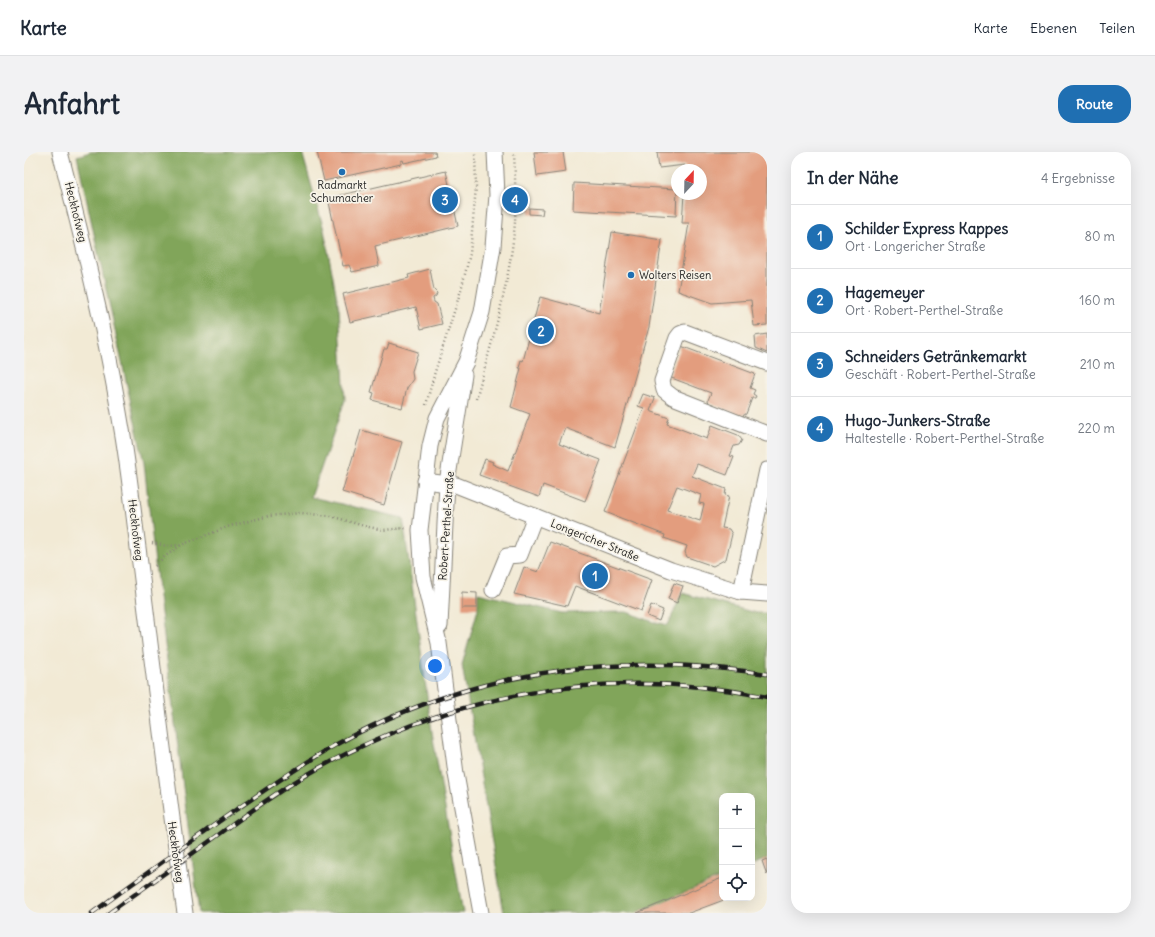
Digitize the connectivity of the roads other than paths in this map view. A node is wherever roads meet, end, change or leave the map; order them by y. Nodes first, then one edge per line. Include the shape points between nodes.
1 (60, 152) edge
2 (495, 152) edge
3 (466, 362) junction
4 (767, 363) edge
5 (767, 434) edge
6 (767, 470) edge
7 (425, 481) junction
8 (447, 483) junction
9 (765, 493) edge
10 (535, 516) junction
11 (493, 590) dead end
12 (741, 592) junction
13 (767, 594) edge
14 (439, 643) junction
15 (185, 913) edge
16 (481, 913) edge

1 - 15 street, Heckhofweg via 86,250 122,425
2 - 3 street, Robert-Perthel-Straße via 497,195 493,247 482,312
3 - 7 street, Robert-Perthel-Straße via 437,418
3 - 8 street, Robert-Perthel-Straße
4 - 5 street via 685,332 677,338 662,381 664,390 673,397
6 - 9 street
7 - 8 street, Longericher Straße
7 - 14 street, Robert-Perthel-Straße via 420,530 423,577
8 - 10 street, Longericher Straße
8 - 14 street, Robert-Perthel-Straße
9 - 12 street
10 - 11 street via 520,555 507,556
10 - 12 street, Longericher Straße via 671,570
12 - 13 street, Longericher Straße
14 - 16 street, Robert-Perthel-Straße via 456,774

